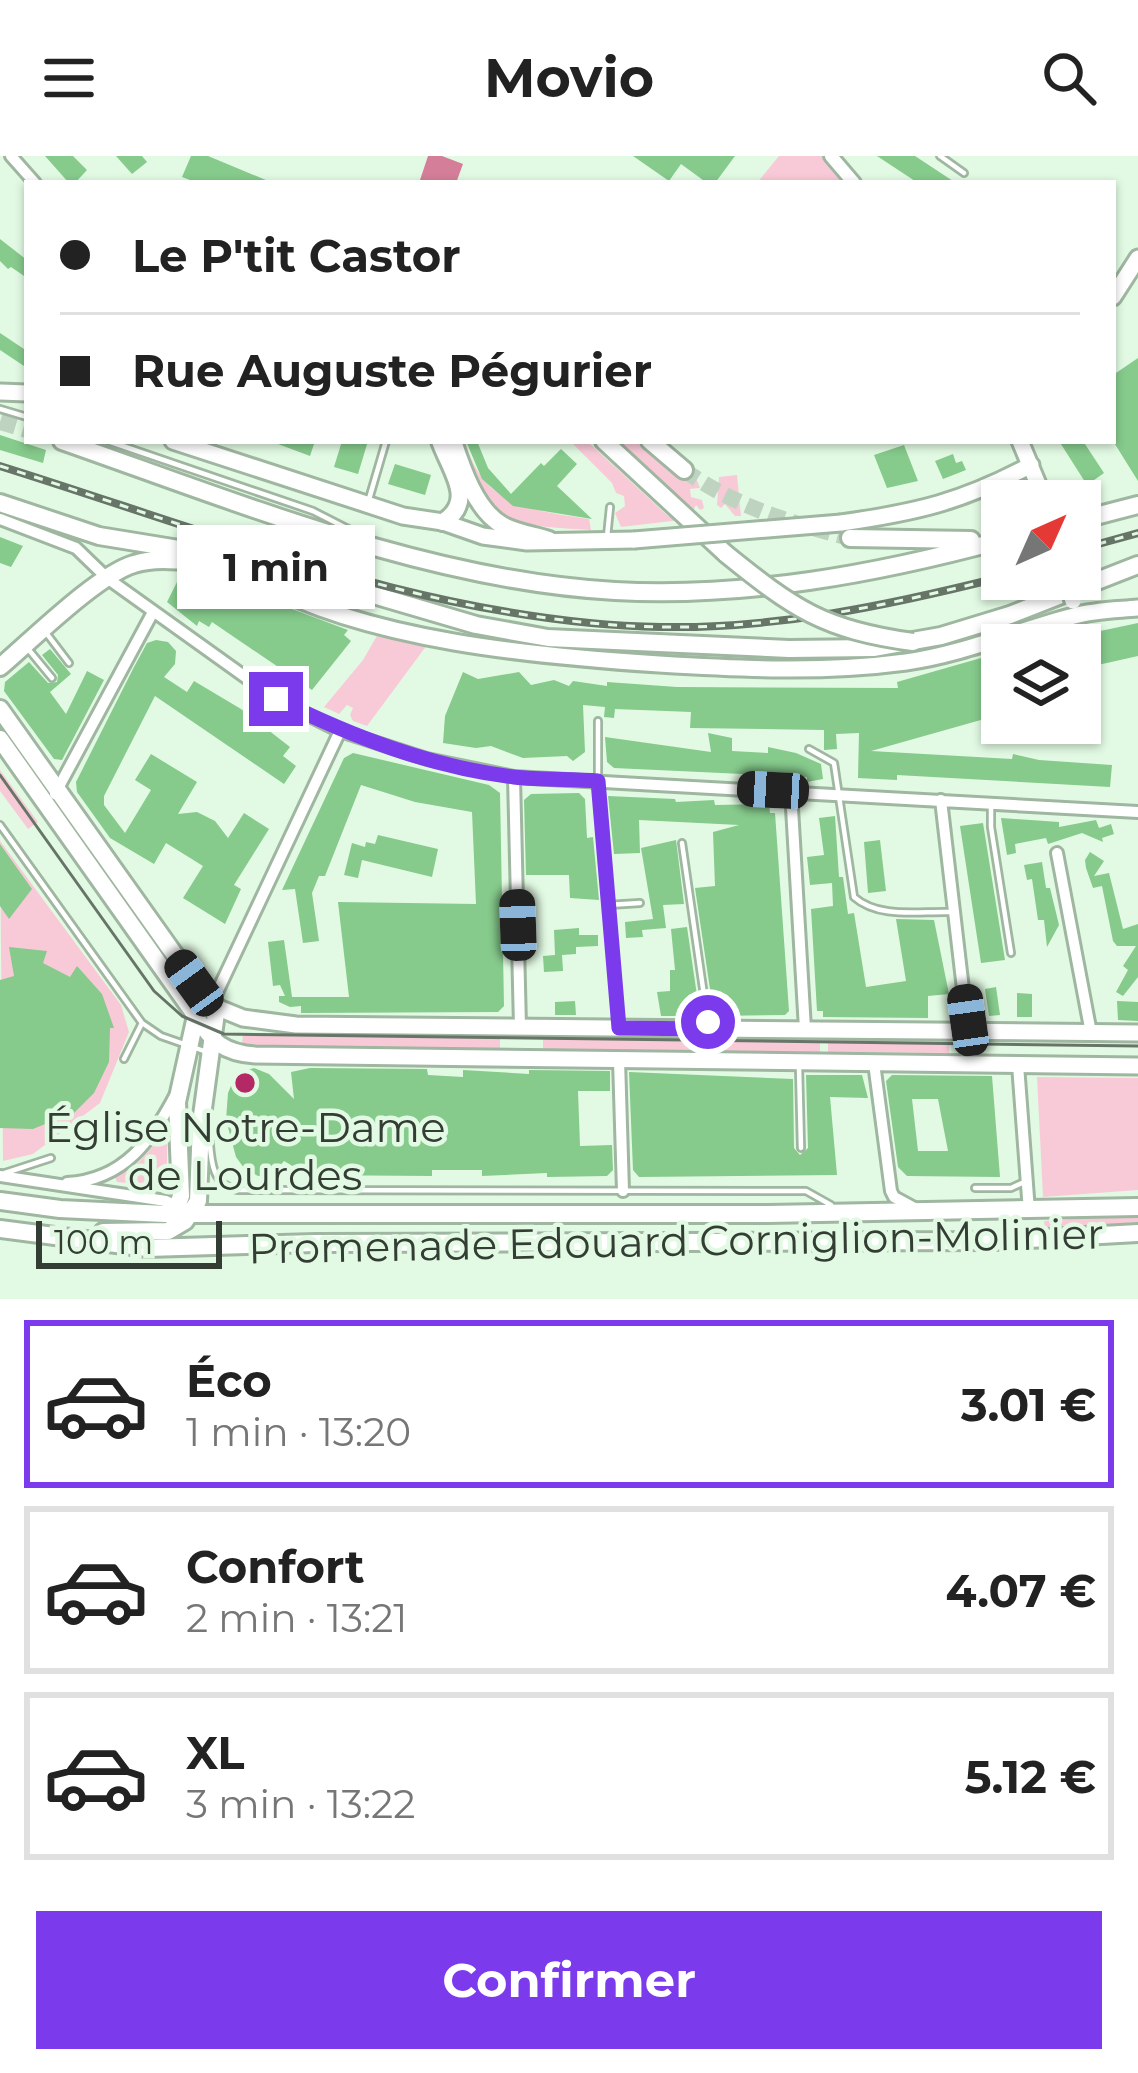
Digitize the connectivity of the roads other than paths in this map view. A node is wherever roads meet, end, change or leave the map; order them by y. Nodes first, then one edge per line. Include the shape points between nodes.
1 (11, 156) edge
2 (831, 156) edge
3 (940, 156) edge
4 (964, 172) dead end
5 (31, 180) edge
6 (851, 180) edge
7 (1138, 258) edge
8 (1116, 268) edge
9 (1124, 279) junction
10 (1116, 292) edge
11 (71, 444) edge
12 (117, 444) edge
13 (182, 444) edge
14 (385, 444) edge
15 (441, 444) edge
16 (454, 444) edge
17 (607, 444) edge
18 (654, 444) edge
19 (1021, 444) edge
20 (1031, 465) junction
21 (684, 470) tunnel mouth
22 (1037, 480) edge
23 (0, 503) edge
24 (367, 505) junction
25 (1138, 505) edge
26 (610, 507) dead end
27 (1101, 515) edge
28 (451, 516) junction
29 (0, 519) edge
30 (469, 531) joint
31 (845, 531) junction
32 (981, 540) edge
33 (549, 541) junction
34 (607, 541) junction
35 (981, 543) edge
36 (385, 548) junction
37 (1138, 565) edge
38 (245, 573) junction
39 (107, 578) junction
40 (1073, 600) edge
41 (1075, 608) junction
42 (1138, 608) edge
43 (153, 612) junction
44 (476, 625) junction
45 (44, 630) junction
46 (913, 642) junction
47 (26, 646) junction
48 (69, 663) dead end
49 (0, 667) edge
50 (52, 678) dead end
51 (0, 710) edge
52 (598, 721) dead end
53 (340, 731) junction
54 (0, 739) edge
55 (809, 749) dead end
56 (514, 777) junction
57 (598, 781) junction
58 (58, 790) junction
59 (790, 791) junction
60 (838, 794) junction
61 (940, 800) junction
62 (991, 803) junction
63 (49, 808) junction
64 (1138, 812) edge
65 (0, 825) edge
66 (682, 843) dead end
67 (1057, 853) dead end
68 (640, 903) dead end
69 (608, 905) junction
70 (954, 912) junction
71 (1011, 953) dead end
72 (204, 1011) junction
73 (142, 1023) junction
74 (520, 1027) junction
75 (619, 1028) junction
76 (708, 1029) junction
77 (805, 1029) junction
78 (968, 1032) junction
79 (1091, 1033) junction
80 (1138, 1033) edge
81 (188, 1046) junction
82 (213, 1050) junction
83 (124, 1059) dead end
84 (520, 1059) junction
85 (619, 1060) junction
86 (799, 1061) junction
87 (874, 1064) junction
88 (970, 1064) junction
89 (1018, 1065) junction
90 (1138, 1066) edge
91 (180, 1085) junction
92 (205, 1106) junction
93 (801, 1148) dead end
94 (51, 1158) dead end
95 (0, 1175) edge
96 (1026, 1181) junction
97 (55, 1184) junction
98 (975, 1188) dead end
99 (200, 1192) junction
100 (623, 1192) junction
101 (0, 1201) edge
102 (1138, 1207) edge
103 (178, 1211) junction
104 (921, 1211) junction
105 (1029, 1211) junction
106 (214, 1213) junction
107 (840, 1213) junction
108 (0, 1229) edge
109 (36, 1234) junction
110 (1138, 1234) edge
111 (1030, 1240) junction

1 - 5 street
2 - 6 street
3 - 4 lane
7 - 9 main road
8 - 9 lane
9 - 10 main road
11 - 36 main road
12 - 36 lane via 313,511
13 - 24 main road
14 - 24 lane
15 - 28 main road via 461,489
16 - 33 main road via 491,518
17 - 46 main road, bridge via 783,599 846,631
18 - 21 main road
19 - 20 main road
20 - 22 main road
20 - 31 main road via 972,494
23 - 44 main road via 99,536 258,562
24 - 28 main road via 428,522
25 - 27 main road
26 - 34 lane
28 - 30 main road
29 - 39 street via 76,548
30 - 33 main road
31 - 32 main road
31 - 34 main road, bridge
33 - 34 main road
35 - 36 main road via 866,572 699,592 551,584
37 - 46 main road
38 - 39 main road via 157,560
38 - 41 main road via 388,626 532,656 736,668 911,662
38 - 44 main road
39 - 43 street
39 - 45 main road
40 - 41 main road, bridge
41 - 42 main road
43 - 53 street via 276,699
43 - 58 street
44 - 46 main road via 548,638 789,649
45 - 47 main road
45 - 48 lane
47 - 49 main road
47 - 50 lane
51 - 58 main road
52 - 57 lane
53 - 56 street
53 - 72 street
54 - 63 main road
55 - 60 lane via 834,763
56 - 57 street
56 - 74 street
57 - 59 street
57 - 69 lane
58 - 63 street
58 - 72 main road
59 - 60 street
59 - 77 street
60 - 61 street
60 - 70 lane via 854,897 883,911
61 - 62 street
61 - 70 street
62 - 64 street
62 - 71 lane
63 - 72 main road
65 - 73 lane
66 - 76 lane
67 - 79 street
68 - 69 lane
69 - 75 lane
70 - 78 street
72 - 74 main road via 283,1024
72 - 81 main road
72 - 82 main road via 217,1017
73 - 81 lane
73 - 83 lane
74 - 75 main road
74 - 84 main road
75 - 76 main road
76 - 77 main road
77 - 78 main road
78 - 79 main road
78 - 88 main road
79 - 80 main road
81 - 82 lane
81 - 91 main road
82 - 84 main road
82 - 92 main road
84 - 85 main road
85 - 86 main road
85 - 100 street
86 - 87 main road
86 - 93 lane
87 - 88 main road
87 - 104 street via 891,1191
88 - 89 main road
89 - 90 main road
89 - 96 street
91 - 97 street via 157,1131 123,1167
91 - 103 main road
92 - 99 main road
92 - 100 lane via 214,1175 227,1188
94 - 95 lane
95 - 97 street
96 - 98 lane
96 - 105 street
97 - 103 street via 166,1201
99 - 103 main road
99 - 106 main road
100 - 107 lane via 806,1191
101 - 103 main road
102 - 105 main road
103 - 106 main road
103 - 109 main road via 168,1232
104 - 105 main road
104 - 107 main road
105 - 111 main road
106 - 107 main road
108 - 109 main road, Promenade Edouard Corniglion-Molinier
109 - 111 main road, Promenade Edouard Corniglion-Molinier via 147,1248
110 - 111 main road, Promenade Edouard Corniglion-Molinier

